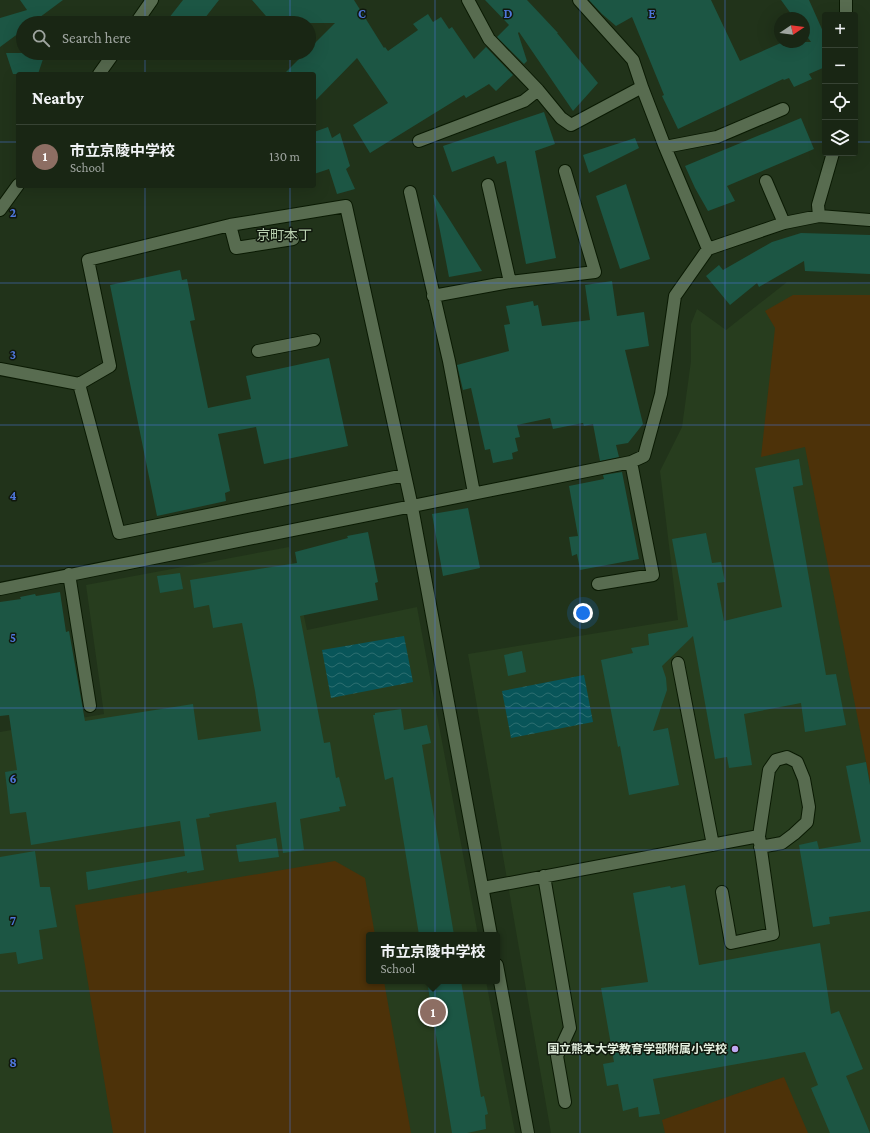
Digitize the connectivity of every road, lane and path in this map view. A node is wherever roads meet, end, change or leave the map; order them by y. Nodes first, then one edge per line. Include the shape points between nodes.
1 (152, 0) edge
2 (468, 0) edge
3 (579, 0) edge
4 (846, 0) edge
5 (846, 12) edge
6 (141, 16) edge
7 (109, 60) edge
8 (100, 72) edge
9 (642, 87) junction
10 (538, 90) junction
11 (783, 109) dead end
12 (419, 141) dead end
13 (665, 147) junction
14 (832, 156) edge
15 (565, 171) dead end
16 (766, 181) dead end
17 (488, 185) dead end
18 (16, 188) edge
19 (410, 192) dead end
20 (0, 210) edge
21 (819, 216) junction
22 (870, 220) edge
23 (784, 223) junction
24 (230, 225) junction
25 (293, 239) dead end
26 (708, 248) junction
27 (510, 282) junction
28 (433, 296) junction
29 (314, 340) dead end
30 (258, 351) dead end
31 (0, 369) edge
32 (79, 384) junction
33 (631, 462) junction
34 (405, 475) junction
35 (474, 493) junction
36 (412, 507) junction
37 (69, 574) junction
38 (598, 584) dead end
39 (0, 589) edge
40 (678, 663) dead end
41 (90, 706) dead end
42 (760, 842) junction
43 (713, 845) junction
44 (544, 876) junction
45 (483, 888) junction
46 (722, 892) dead end
47 (490, 932) edge
48 (500, 982) edge
49 (565, 1102) dead end
50 (528, 1133) edge

1 - 6 street
2 - 10 street via 489,39
3 - 9 street via 633,60
4 - 5 street
7 - 8 street
9 - 10 street via 571,125 561,118
9 - 13 street
10 - 12 street via 524,101
11 - 13 street via 717,137
13 - 26 street
14 - 21 street via 818,204
15 - 27 street via 595,272
16 - 23 street
17 - 27 street
18 - 20 street
19 - 28 street
21 - 22 street
21 - 23 street
23 - 26 street
24 - 25 street via 236,248
24 - 32 street via 88,260 110,366
24 - 34 street via 346,206
26 - 33 street via 675,296 661,394 644,456
27 - 28 street
28 - 35 street via 449,361
29 - 30 street
31 - 32 street
32 - 34 street via 119,533
33 - 35 street
33 - 38 street via 652,575
34 - 36 street
35 - 36 street
36 - 37 street
36 - 45 street
37 - 39 street
37 - 41 street
40 - 43 street
42 - 42 street via 782,843 807,822 809,807 804,779 798,762 788,757 776,760 769,770
42 - 43 street
42 - 46 street via 773,934 731,943
43 - 44 street
44 - 45 street
44 - 49 street via 570,1028 557,1056
45 - 47 street
48 - 50 street

